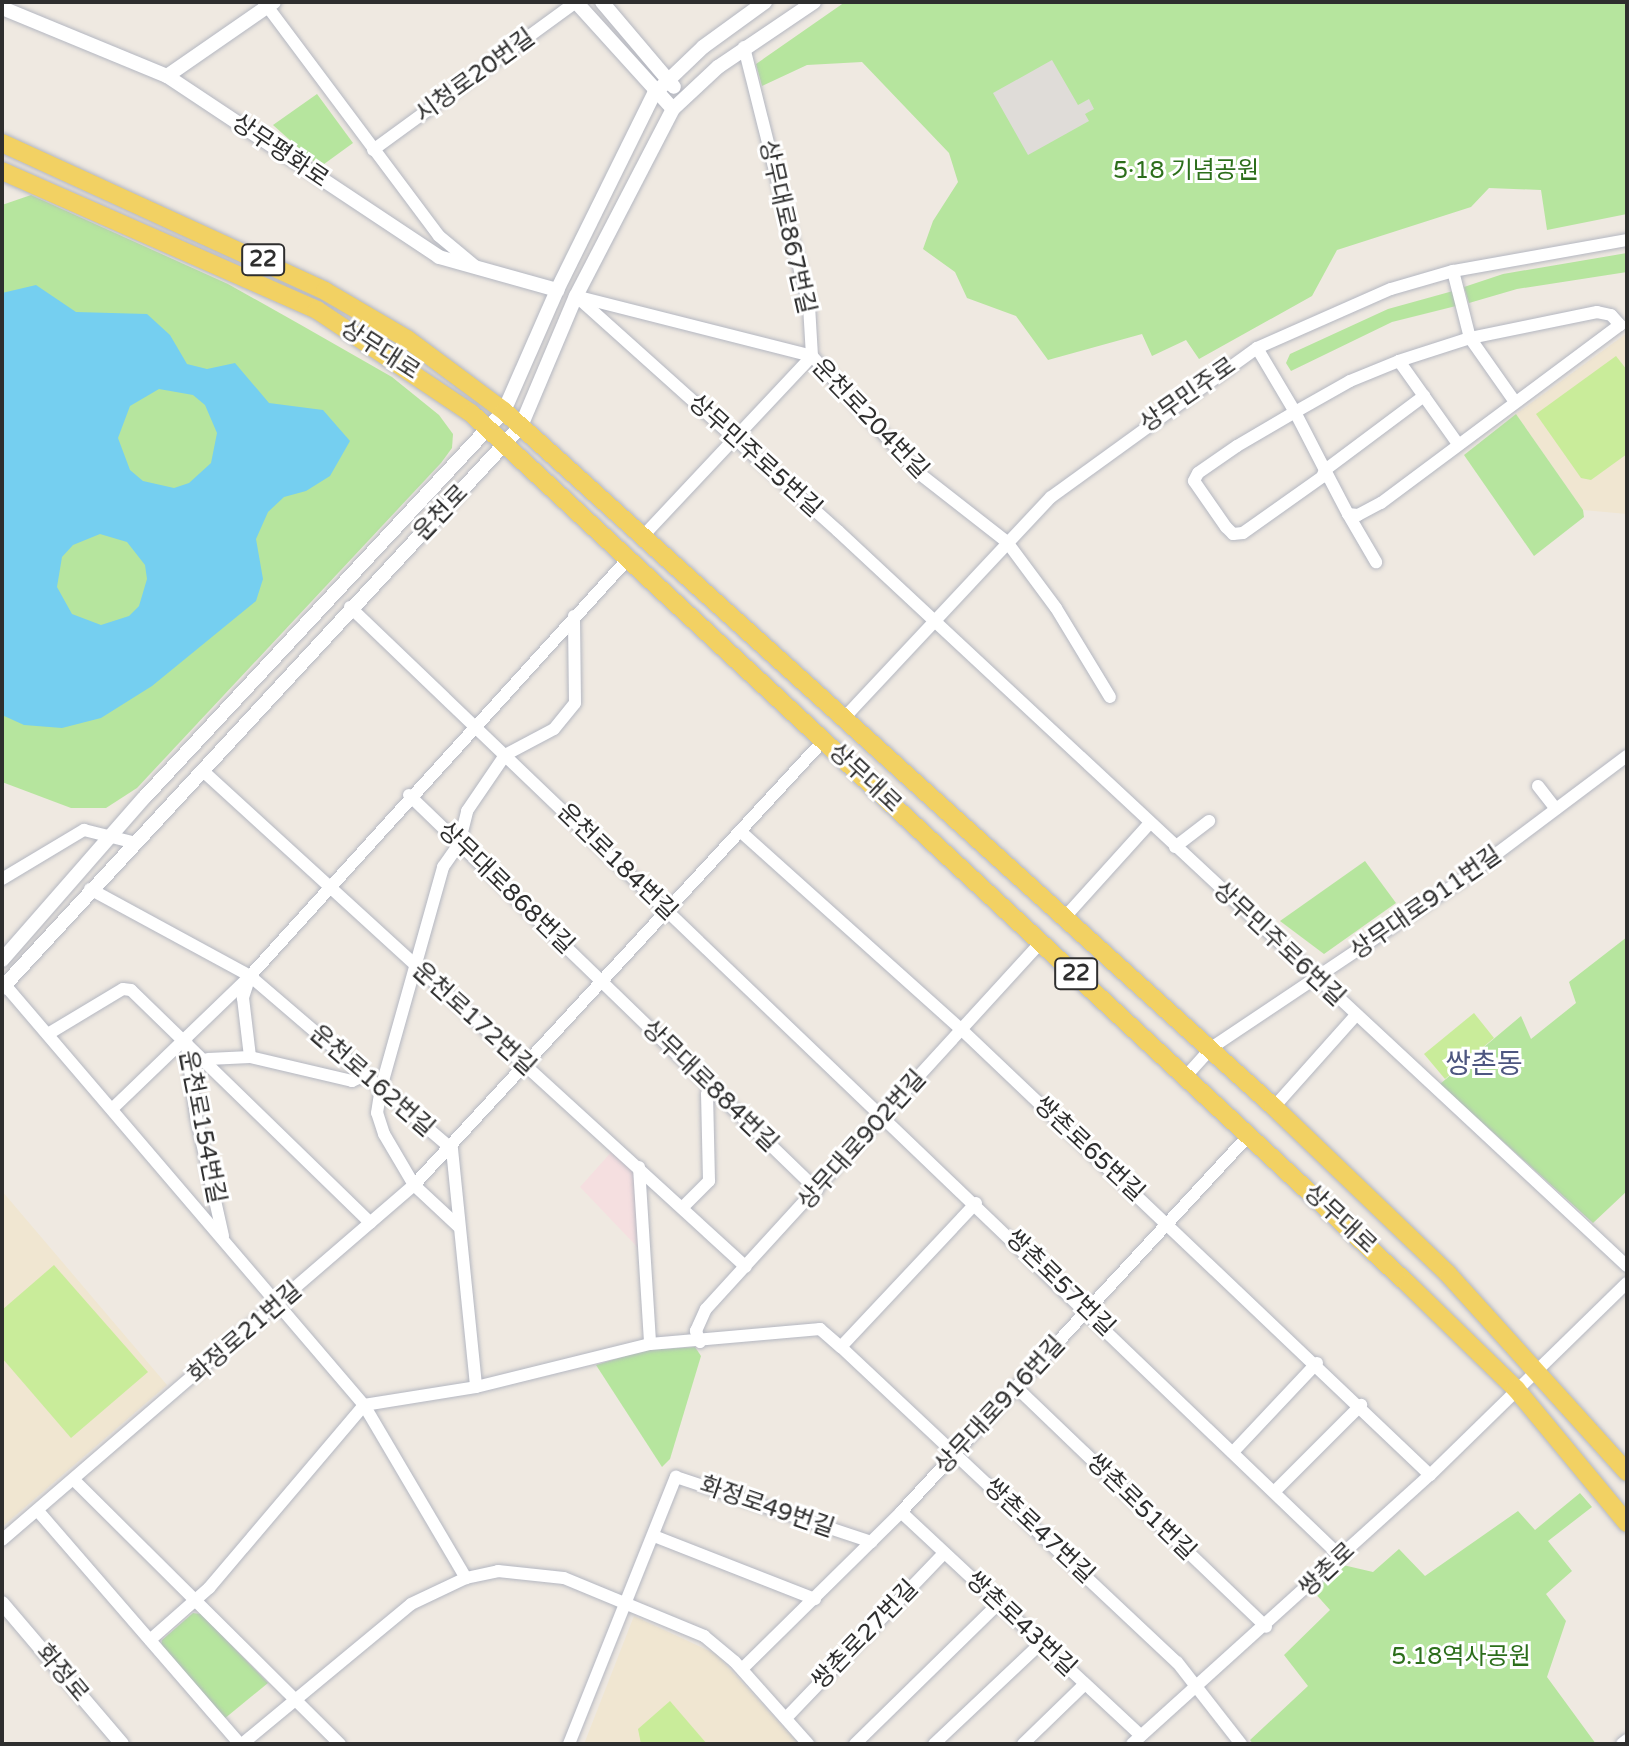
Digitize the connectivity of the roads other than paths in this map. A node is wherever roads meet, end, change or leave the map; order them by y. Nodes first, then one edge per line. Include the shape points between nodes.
1 (576, 2) edge
2 (602, 2) edge
3 (765, 2) edge
4 (814, 2) edge
5 (269, 4) edge
6 (2, 8) edge
7 (744, 47) junction
8 (167, 76) junction
9 (667, 81) junction
10 (654, 94) junction
11 (684, 97) junction
12 (673, 109) junction
13 (2, 143) edge
14 (373, 150) junction
15 (2, 171) edge
16 (1627, 240) edge
17 (481, 271) junction
18 (1453, 271) junction
19 (557, 290) junction
20 (576, 296) junction
21 (1470, 338) junction
22 (1257, 348) junction
23 (812, 356) junction
24 (1399, 361) junction
25 (1424, 396) junction
26 (1515, 402) junction
27 (504, 411) junction
28 (1295, 412) junction
29 (521, 426) junction
30 (489, 429) junction
31 (734, 437) junction
32 (505, 444) junction
33 (1458, 444) junction
34 (1325, 470) junction
35 (1348, 514) junction
36 (644, 535) junction
37 (1007, 542) junction
38 (627, 560) junction
39 (1376, 562) dead end
40 (350, 607) junction
41 (574, 616) junction
42 (933, 619) junction
43 (1110, 697) dead end
44 (845, 717) junction
45 (474, 725) junction
46 (823, 741) junction
47 (505, 755) junction
48 (1627, 756) edge
49 (203, 771) junction
50 (1538, 786) dead end
51 (409, 795) junction
52 (1556, 809) junction
53 (1209, 821) dead end
54 (1149, 824) junction
55 (740, 831) junction
56 (111, 837) junction
57 (136, 843) junction
58 (459, 844) junction
59 (1175, 847) junction
60 (2, 879) edge
61 (328, 885) junction
62 (90, 889) junction
63 (668, 910) junction
64 (1065, 917) junction
65 (1041, 942) junction
66 (2, 960) edge
67 (414, 964) junction
68 (250, 976) junction
69 (1315, 976) junction
70 (602, 981) junction
71 (4, 986) edge
72 (1356, 1015) junction
73 (962, 1030) junction
74 (48, 1034) junction
75 (186, 1039) junction
76 (1211, 1048) junction
77 (250, 1057) junction
78 (208, 1059) junction
79 (525, 1066) junction
80 (365, 1075) junction
81 (1187, 1075) junction
82 (711, 1087) junction
83 (381, 1088) junction
84 (1274, 1107) junction
85 (112, 1109) junction
86 (884, 1116) junction
87 (1250, 1134) junction
88 (452, 1149) junction
89 (639, 1167) junction
90 (414, 1185) junction
91 (817, 1190) junction
92 (976, 1203) junction
93 (683, 1207) junction
94 (371, 1223) junction
95 (1168, 1223) junction
96 (458, 1226) junction
97 (224, 1239) junction
98 (1627, 1266) edge
99 (746, 1267) junction
100 (1627, 1283) edge
101 (279, 1302) junction
102 (1088, 1309) junction
103 (700, 1342) junction
104 (650, 1344) junction
105 (841, 1347) junction
106 (1317, 1363) junction
107 (1538, 1369) junction
108 (476, 1387) junction
109 (1017, 1388) junction
110 (1516, 1389) junction
111 (364, 1405) junction
112 (1361, 1405) junction
113 (1234, 1451) junction
114 (956, 1452) junction
115 (1627, 1472) edge
116 (1430, 1475) junction
117 (74, 1480) junction
118 (1275, 1491) junction
119 (38, 1511) junction
120 (901, 1512) junction
121 (1627, 1523) edge
122 (654, 1536) junction
123 (2, 1540) edge
124 (871, 1542) junction
125 (944, 1553) junction
126 (1341, 1557) junction
127 (466, 1578) junction
128 (815, 1599) junction
129 (196, 1601) junction
130 (2, 1603) edge
131 (999, 1603) junction
132 (628, 1604) junction
133 (1266, 1627) junction
134 (150, 1640) junction
135 (1041, 1643) junction
136 (742, 1669) junction
137 (1085, 1684) junction
138 (1197, 1686) junction
139 (295, 1700) junction
140 (786, 1718) junction
141 (1136, 1740) edge
142 (1627, 1740) edge
143 (122, 1744) edge
144 (241, 1744) edge
145 (340, 1744) edge
146 (569, 1744) edge
147 (808, 1744) edge
148 (855, 1744) edge
149 (934, 1744) edge
150 (1023, 1744) edge
151 (1241, 1744) edge
152 (1622, 1744) edge

1 - 10 street
1 - 14 street, 시청로20번길
2 - 9 street
3 - 9 street, 운천로
4 - 7 street, 운천로
5 - 8 street
5 - 14 street
6 - 8 street, 상무평화로
7 - 11 street, 운천로
7 - 23 street, 상무대로867번길 via 809,306
8 - 17 street, 상무평화로 via 439,257
9 - 10 street, 운천로
9 - 11 street
10 - 12 street
10 - 19 street, 운천로
11 - 12 street, 운천로
12 - 20 street, 운천로
13 - 27 main road, 상무대로 / 22 via 337,298 407,339
14 - 17 street via 439,236
15 - 30 main road, 상무대로 / 22 via 317,310 449,396
16 - 18 street, 상무민주로
17 - 19 street, 상무평화로
18 - 21 street
18 - 22 street, 상무민주로 via 1379,294
19 - 27 street, 운천로
20 - 23 street, 운천로204번길
20 - 29 street, 운천로
20 - 31 street, 상무민주로5번길
21 - 24 street
21 - 26 street
21 - 26 street via 1597,312 1611,315 1620,325
22 - 28 street
22 - 37 street, 상무민주로 via 1092,464
23 - 31 street
23 - 37 street, 운천로204번길 via 920,474
24 - 25 street
24 - 28 street
25 - 33 street
25 - 34 street
26 - 33 street
27 - 29 main road, 상무대로 / 22
27 - 30 street, 운천로
28 - 34 street
28 - 34 street via 1237,446 1194,481 1233,534 1243,533
29 - 32 street, 운천로
29 - 36 main road, 상무대로 / 22
30 - 32 main road, 상무대로 / 22
30 - 56 street, 운천로
31 - 36 street
31 - 42 street, 상무민주로5번길
32 - 38 main road, 상무대로 / 22
32 - 40 street, 운천로
33 - 35 street via 1381,503
34 - 35 street
35 - 39 street
36 - 44 main road, 상무대로 / 22
37 - 42 street, 상무민주로
37 - 43 street, 운천로204번길 via 1056,608
38 - 41 street
38 - 46 main road, 상무대로 / 22
40 - 45 street, 운천로184번길
40 - 49 street, 운천로
41 - 45 street
41 - 47 street via 575,703 562,722
42 - 44 street, 상무민주로
42 - 54 street, 상무민주로6번길
44 - 64 main road, 상무대로 / 22
45 - 47 street, 운천로184번길
45 - 51 street
46 - 55 street
46 - 65 main road, 상무대로 / 22
47 - 58 street via 467,811
47 - 63 street, 운천로184번길
48 - 52 street, 상무대로911번길
49 - 57 street, 운천로
49 - 61 street, 운천로172번길
50 - 52 street
51 - 58 street, 상무대로868번길
51 - 61 street
52 - 69 street, 상무대로911번길 via 1435,899
53 - 59 street
54 - 59 street, 상무민주로6번길
54 - 64 street
55 - 63 street
55 - 73 street, 쌍촌로65번길
56 - 57 street
56 - 60 street via 84,830
56 - 66 street, 운천로
57 - 62 street, 운천로
58 - 67 street via 443,867
58 - 70 street, 상무대로868번길
59 - 69 street, 상무민주로6번길
61 - 67 street, 운천로172번길
61 - 68 street
62 - 68 street, 운천로162번길
62 - 71 street, 운천로
63 - 70 street
63 - 86 street, 운천로184번길
64 - 76 main road, 상무대로 / 22
65 - 73 street, 상무대로902번길
65 - 81 main road, 상무대로 / 22
67 - 79 street, 운천로172번길
67 - 83 street
68 - 75 street
68 - 77 street via 243,998
68 - 80 street, 운천로162번길
69 - 72 street, 상무민주로6번길
69 - 76 street, 상무대로911번길
70 - 79 street
70 - 82 street, 상무대로884번길
71 - 74 street, 운천로154번길
72 - 84 street
72 - 98 street, 상무민주로6번길
73 - 86 street, 상무대로902번길
73 - 95 street, 쌍촌로65번길
74 - 75 street, 운천로154번길 via 123,989 140,996
74 - 85 street, 운천로154번길
75 - 78 street
75 - 85 street
75 - 97 street, 운천로154번길 via 196,1116
76 - 81 street, 상무대로911번길
76 - 84 main road, 상무대로 / 22
77 - 78 street
77 - 80 street via 352,1081
78 - 94 street
79 - 88 street
79 - 89 street, 운천로172번길
80 - 83 street, 운천로162번길
81 - 87 main road, 상무대로 / 22
82 - 91 street, 상무대로884번길
82 - 93 street via 709,1181
83 - 88 street, 운천로162번길
83 - 90 street via 377,1113 384,1134
84 - 107 main road, 상무대로 / 22 via 1417,1243
85 - 97 street, 운천로154번길
86 - 91 street, 상무대로902번길
86 - 92 street, 쌍촌로57번길
87 - 95 street, 상무대로916번길
87 - 110 main road, 상무대로 / 22
88 - 90 street, 화정로21번길
88 - 96 street, 운천로162번길
89 - 93 street, 운천로172번길
89 - 104 street
90 - 94 street, 화정로21번길
90 - 96 street
91 - 99 street, 상무대로902번길
92 - 102 street, 쌍촌로57번길
92 - 105 street
93 - 99 street, 운천로172번길
94 - 101 street, 화정로21번길
95 - 102 street, 상무대로916번길
95 - 106 street, 쌍촌로65번길
96 - 108 street, 운천로162번길
97 - 101 street, 운천로154번길
99 - 103 street, 상무대로902번길 via 699,1318
100 - 107 street, 쌍촌로
101 - 111 street, 운천로154번길
101 - 117 street, 화정로21번길
102 - 109 street, 상무대로916번길
102 - 113 street, 쌍촌로57번길
103 - 104 street, 쌍촌로47번길
103 - 105 street, 쌍촌로47번길 via 820,1329
104 - 108 street, 쌍촌로47번길
105 - 114 street, 쌍촌로47번길
106 - 112 street, 쌍촌로65번길
106 - 113 street
107 - 110 street, 쌍촌로
107 - 115 main road, 상무대로 / 22
108 - 111 street, 쌍촌로47번길
109 - 114 street, 상무대로916번길
109 - 133 street, 쌍촌로51번길
110 - 116 street, 쌍촌로
110 - 121 main road, 상무대로 / 22
111 - 127 street, 운천로154번길
111 - 129 street
112 - 116 street, 쌍촌로65번길
112 - 118 street
113 - 118 street, 쌍촌로57번길
114 - 120 street, 상무대로916번길
114 - 138 street, 쌍촌로47번길
116 - 126 street, 쌍촌로
117 - 119 street, 화정로21번길
117 - 129 street
118 - 126 street, 쌍촌로57번길
119 - 123 street, 화정로21번길
119 - 134 street
120 - 124 street, 상무대로916번길
120 - 125 street, 쌍촌로43번길
122 - 124 street, 화정로49번길 via 676,1477
122 - 128 street
122 - 132 street, 화정로49번길
124 - 128 street, 상무대로916번길
125 - 131 street, 쌍촌로43번길
125 - 140 street, 쌍촌로27번길
126 - 133 street, 쌍촌로
127 - 132 street via 498,1571 550,1574
127 - 139 street via 403,1610
128 - 136 street, 상무대로916번길
129 - 134 street
129 - 139 street
130 - 143 street, 화정로
131 - 135 street, 쌍촌로43번길
131 - 148 street
132 - 136 street via 704,1636
132 - 146 street, 화정로49번길
133 - 138 street, 쌍촌로
134 - 144 street
135 - 137 street, 쌍촌로43번길
135 - 149 street
136 - 140 street
137 - 141 street, 쌍촌로43번길
137 - 150 street
138 - 141 street, 쌍촌로
138 - 151 street, 쌍촌로47번길
139 - 144 street
139 - 145 street
140 - 147 street
142 - 152 street

